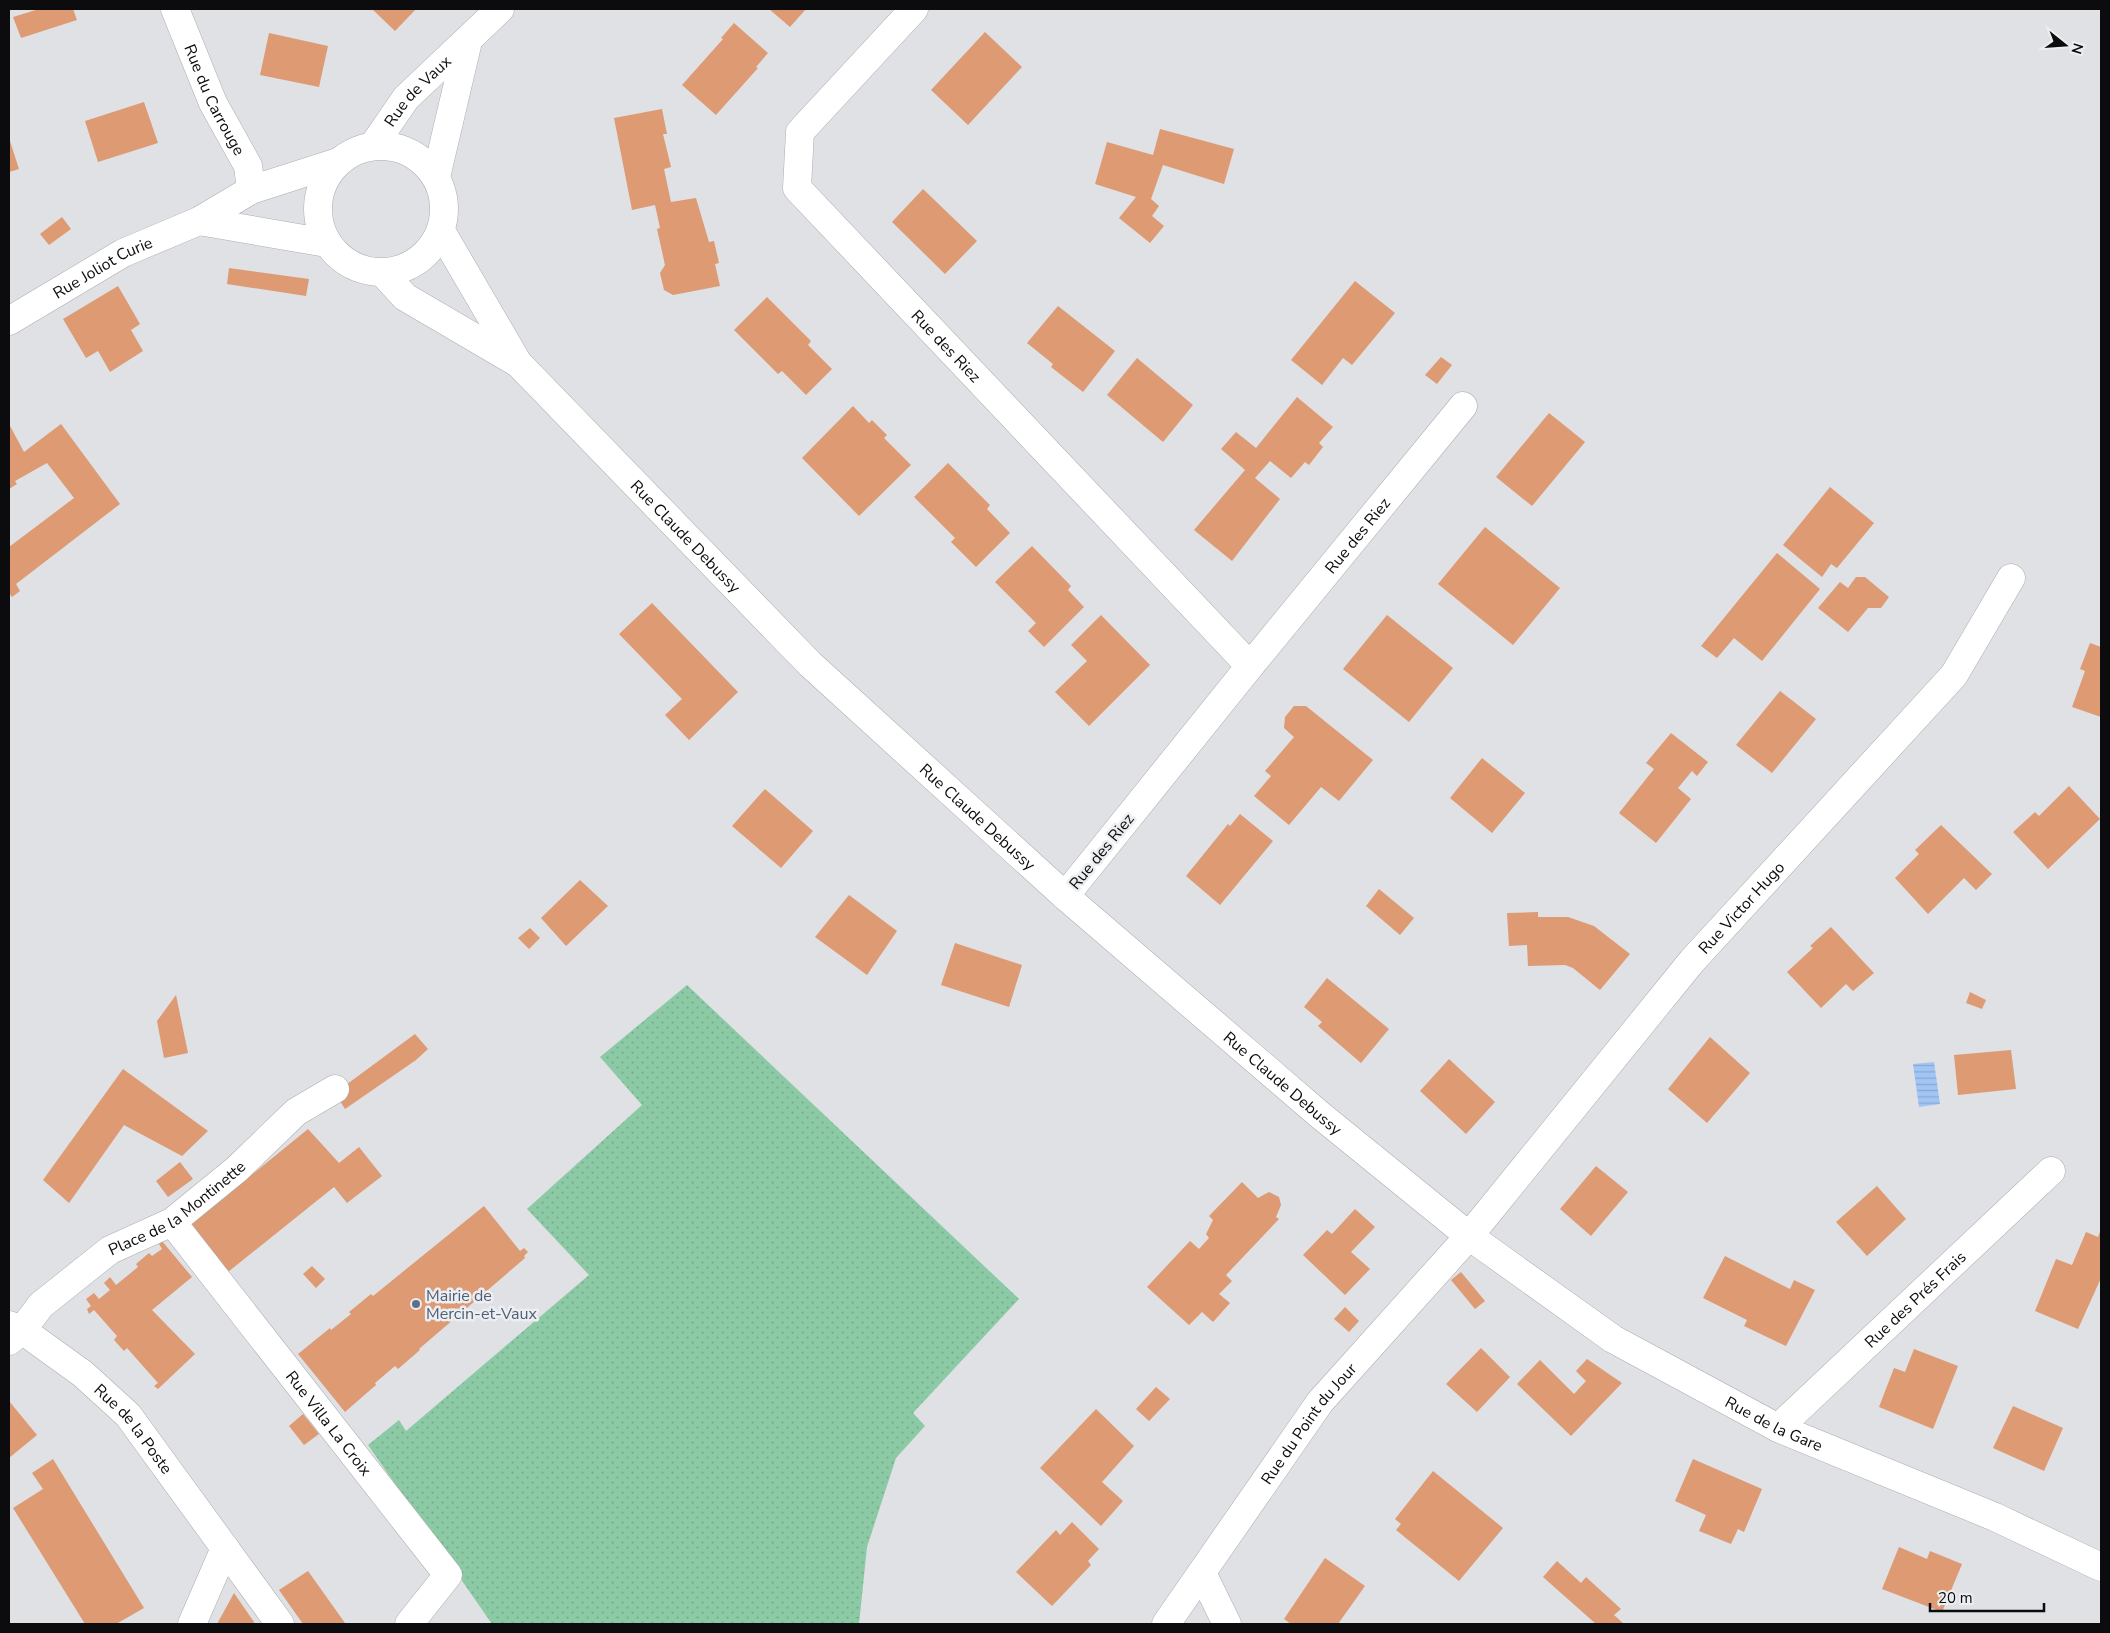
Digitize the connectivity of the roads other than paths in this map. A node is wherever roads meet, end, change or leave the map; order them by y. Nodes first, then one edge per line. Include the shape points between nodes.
1 (175, 9) edge
2 (500, 9) edge
3 (914, 9) edge
4 (468, 41) junction
5 (372, 146) junction
6 (338, 162) junction
7 (436, 177) junction
8 (251, 190) junction
9 (199, 221) junction
10 (441, 231) junction
11 (327, 243) junction
12 (383, 273) junction
13 (9, 321) edge
14 (518, 363) junction
15 (1463, 406) dead end
16 (2011, 578) dead end
17 (1250, 666) junction
18 (1065, 896) junction
19 (335, 1089) dead end
20 (2051, 1171) dead end
21 (172, 1222) junction
22 (1469, 1236) junction
23 (13, 1332) edge
24 (1778, 1428) junction
25 (226, 1548) junction
26 (2101, 1567) edge
27 (1202, 1573) junction
28 (192, 1624) edge
29 (280, 1624) edge
30 (409, 1624) edge
31 (1166, 1624) edge
32 (1227, 1624) edge

1 - 8 street, Rue du Carrouge via 213,104 248,166
2 - 4 street, Rue de Vaux
3 - 17 street, Rue des Riez via 800,132 797,188
4 - 5 street, Rue de Vaux via 406,98
4 - 7 street, Rue de Vaux
5 - 6 street
5 - 7 street via 391,146 409,152 424,162
6 - 8 street, Rue Joliot Curie
6 - 11 street via 325,180 318,201 319,223
7 - 10 street via 444,203
8 - 9 street, Rue Joliot Curie
9 - 11 street
9 - 13 street, Rue Joliot Curie via 123,253
10 - 12 street via 432,248 419,261 402,270
10 - 14 street
11 - 12 street via 351,266 366,272
12 - 14 street via 405,296
14 - 18 street, Rue Claude Debussy via 810,664
15 - 17 street, Rue des Riez
16 - 22 street, Rue Victor Hugo via 1954,675 1692,961
17 - 18 street, Rue des Riez
18 - 22 street, Rue Claude Debussy via 1320,1114
19 - 21 street, Place de la Montinette via 296,1112 237,1169
20 - 24 street, Rue des Prés Frais
21 - 23 street, Place de la Montinette via 110,1250 41,1305
21 - 30 street, Rue Villa La Croix via 448,1574
22 - 24 street, Rue de la Gare via 1613,1339
22 - 27 street, Rue du Point du Jour via 1320,1402
23 - 25 street, Rue de la Poste via 83,1374 128,1415
24 - 26 street, Rue de la Gare via 1995,1517
25 - 28 street
25 - 29 street, Rue de la Poste
27 - 31 street, Rue du Point du Jour
27 - 32 street

